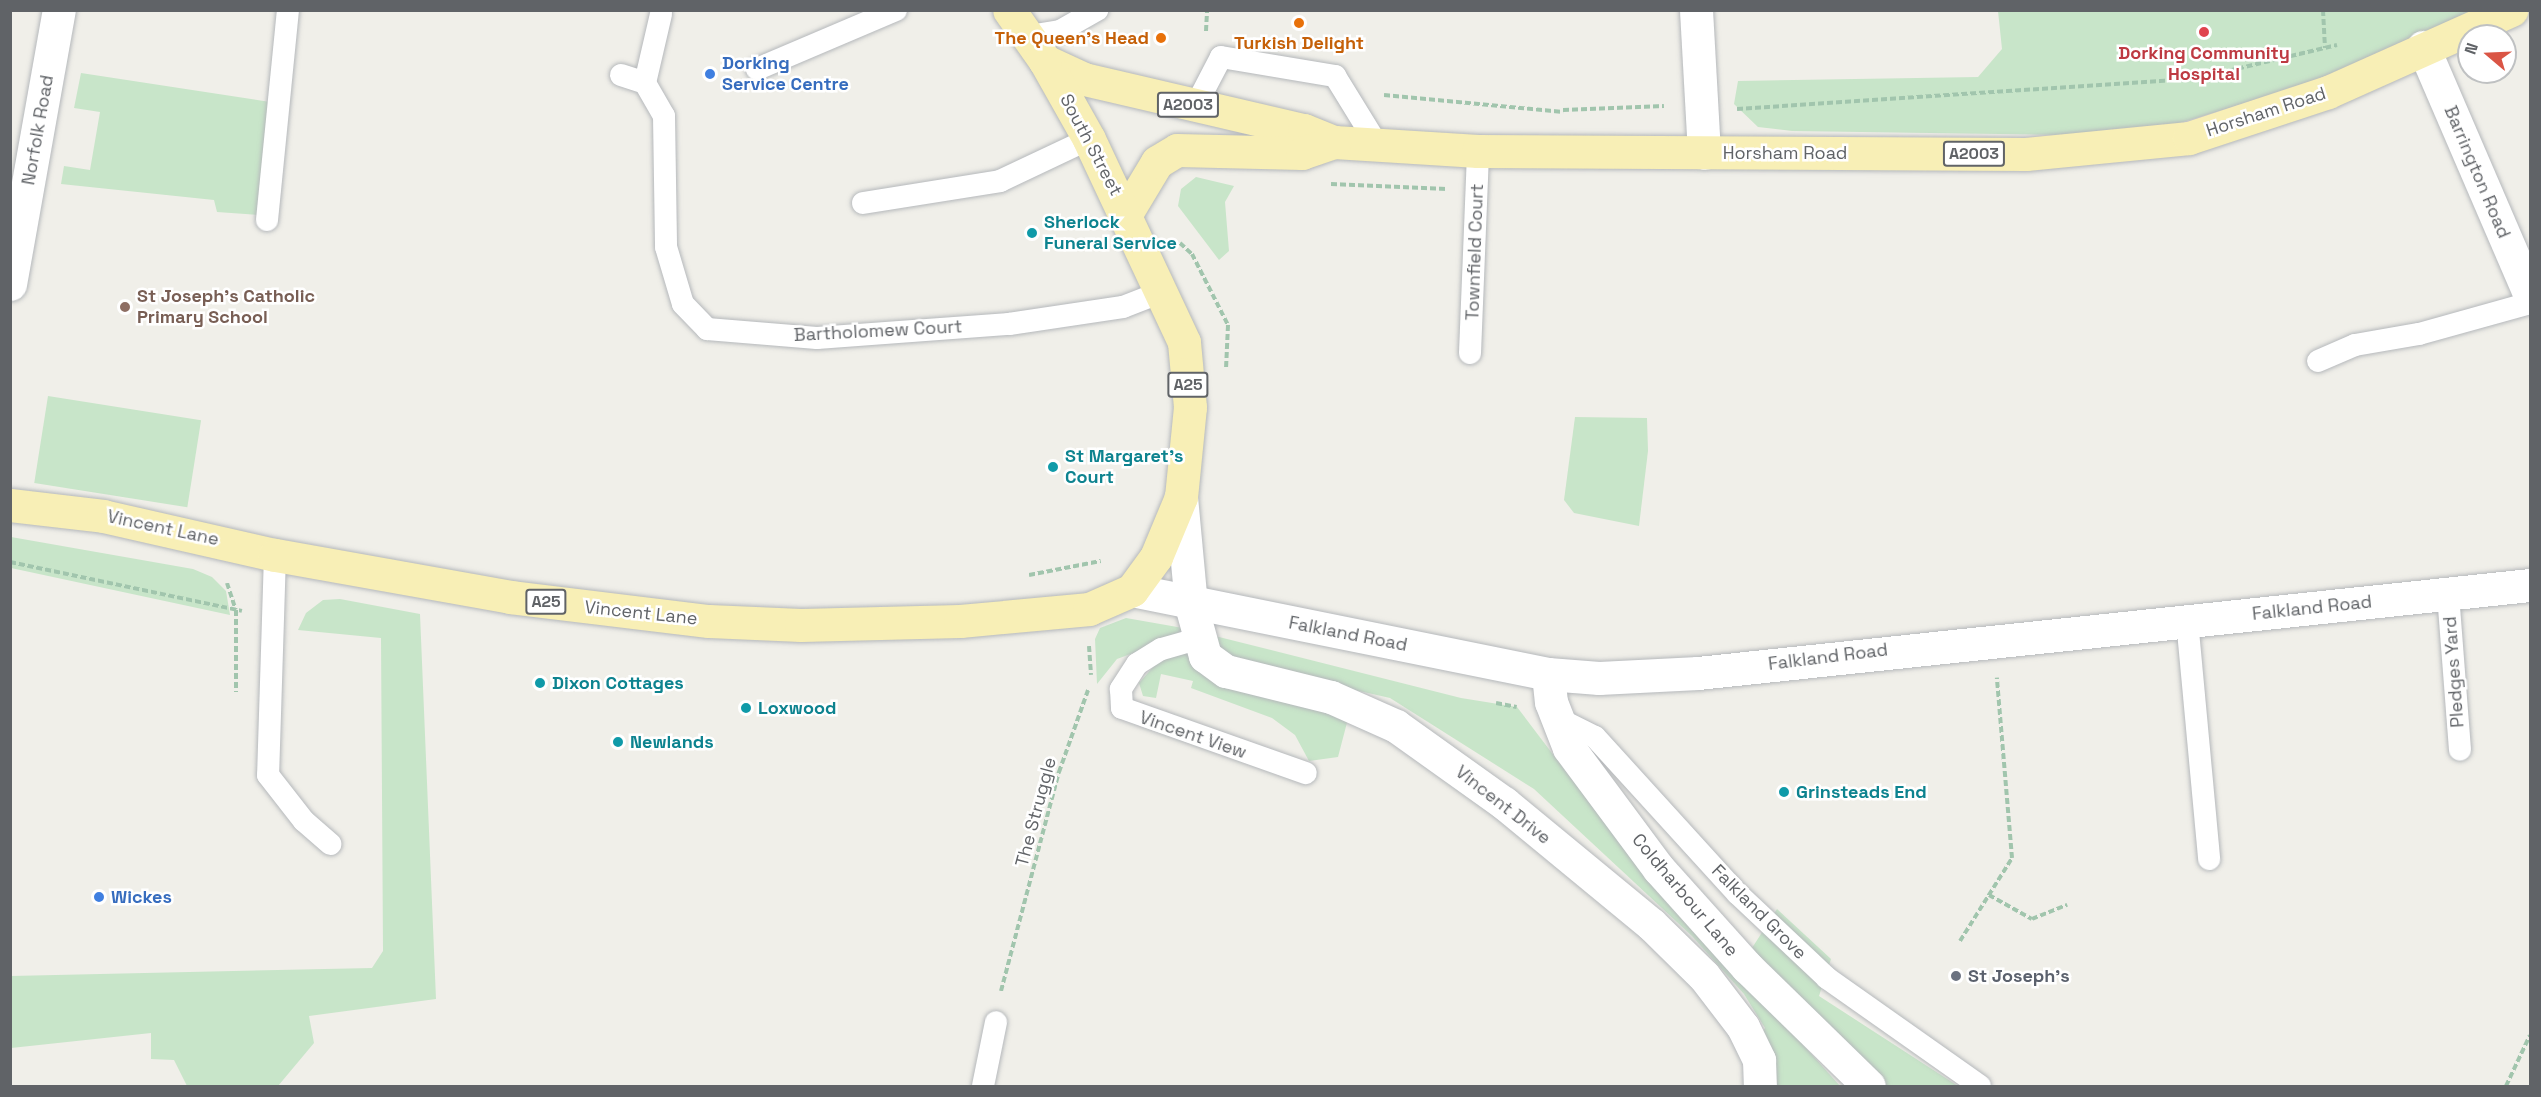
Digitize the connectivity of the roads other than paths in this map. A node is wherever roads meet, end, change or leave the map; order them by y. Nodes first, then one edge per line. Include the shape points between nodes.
1 (59, 10) edge
2 (288, 10) edge
3 (896, 10) edge
4 (1097, 10) edge
5 (1696, 10) edge
6 (2511, 10) edge
7 (661, 14) dead end
8 (1028, 36) edge
9 (2424, 47) junction
10 (757, 69) dead end
11 (621, 75) dead end
12 (645, 83) junction
13 (1195, 107) junction
14 (1089, 140) junction
15 (1334, 142) junction
16 (1378, 146) junction
17 (1478, 151) junction
18 (1704, 153) junction
19 (863, 203) dead end
20 (1127, 212) junction
21 (267, 220) dead end
22 (10, 284) edge
23 (1164, 291) junction
24 (2530, 296) edge
25 (2530, 303) edge
26 (1470, 353) dead end
27 (2318, 361) dead end
28 (1180, 497) junction
29 (10, 505) edge
30 (274, 555) junction
31 (2530, 585) edge
32 (1132, 590) junction
33 (2448, 594) junction
34 (1191, 604) junction
35 (2187, 620) junction
36 (1197, 639) junction
37 (1548, 674) junction
38 (1557, 718) junction
39 (2460, 750) dead end
40 (1306, 773) dead end
41 (330, 844) dead end
42 (2209, 859) dead end
43 (996, 1022) road end
44 (983, 1086) edge
45 (1760, 1086) edge
46 (1869, 1086) edge
47 (1980, 1086) edge

1 - 22 street, Norfolk Road
2 - 21 lane
3 - 10 lane
4 - 8 lane via 1060,31
5 - 18 street
6 - 9 main road, Horsham Road / A2003
7 - 12 lane
8 - 13 main road, Horsham Road / A2003 via 1083,79
8 - 14 main road, South Street / A25
9 - 18 main road, Horsham Road / A2003 via 2328,92 2189,138 2026,154
9 - 24 street, Barrington Road
11 - 12 lane
12 - 23 lane, Bartholomew Court via 664,116 666,247 683,304 707,329 817,338 1009,324 1123,307
13 - 15 main road, Horsham Road / A2003 via 1304,130
13 - 16 lane via 1221,57 1335,76
14 - 19 lane via 1000,181 947,185
14 - 20 main road, South Street / A25
15 - 16 main road, Horsham Road / A2003
15 - 20 main road, A2003 via 1302,153 1177,150 1157,162
16 - 17 main road, Horsham Road / A2003
17 - 18 main road, Horsham Road / A2003
17 - 26 lane, Townfield Court
20 - 23 main road, South Street / A25
23 - 28 main road, South Street / A25 via 1184,342 1190,406
25 - 27 lane via 2494,316 2355,345
28 - 32 main road, South Street / A25 via 1156,557
28 - 34 street, South Street
29 - 30 main road, Vincent Lane / A25 via 190,532
30 - 32 main road, Vincent Lane / A25 via 510,597 709,621 801,625 960,621 1089,609
30 - 41 lane via 268,775 304,821
31 - 33 street, Falkland Road
32 - 34 street, Falkland Road
33 - 35 street, Falkland Road
33 - 39 lane, Pledges Yard
34 - 36 street, Vincent Drive
34 - 37 street, Falkland Road
35 - 37 street, Falkland Road via 1698,673 1599,678
35 - 42 lane
36 - 40 lane, Vincent View via 1161,649 1137,664 1121,689 1122,708
36 - 45 street, Vincent Drive via 1205,656 1226,671 1331,697 1396,726 1504,803 1651,924 1704,976 1743,1027 1759,1060
37 - 38 street, Coldharbour Lane
38 - 46 street, Coldharbour Lane via 1569,748 1659,869 1747,967
38 - 47 lane, Falkland Grove via 1594,737 1738,894 1827,978
43 - 44 lane

